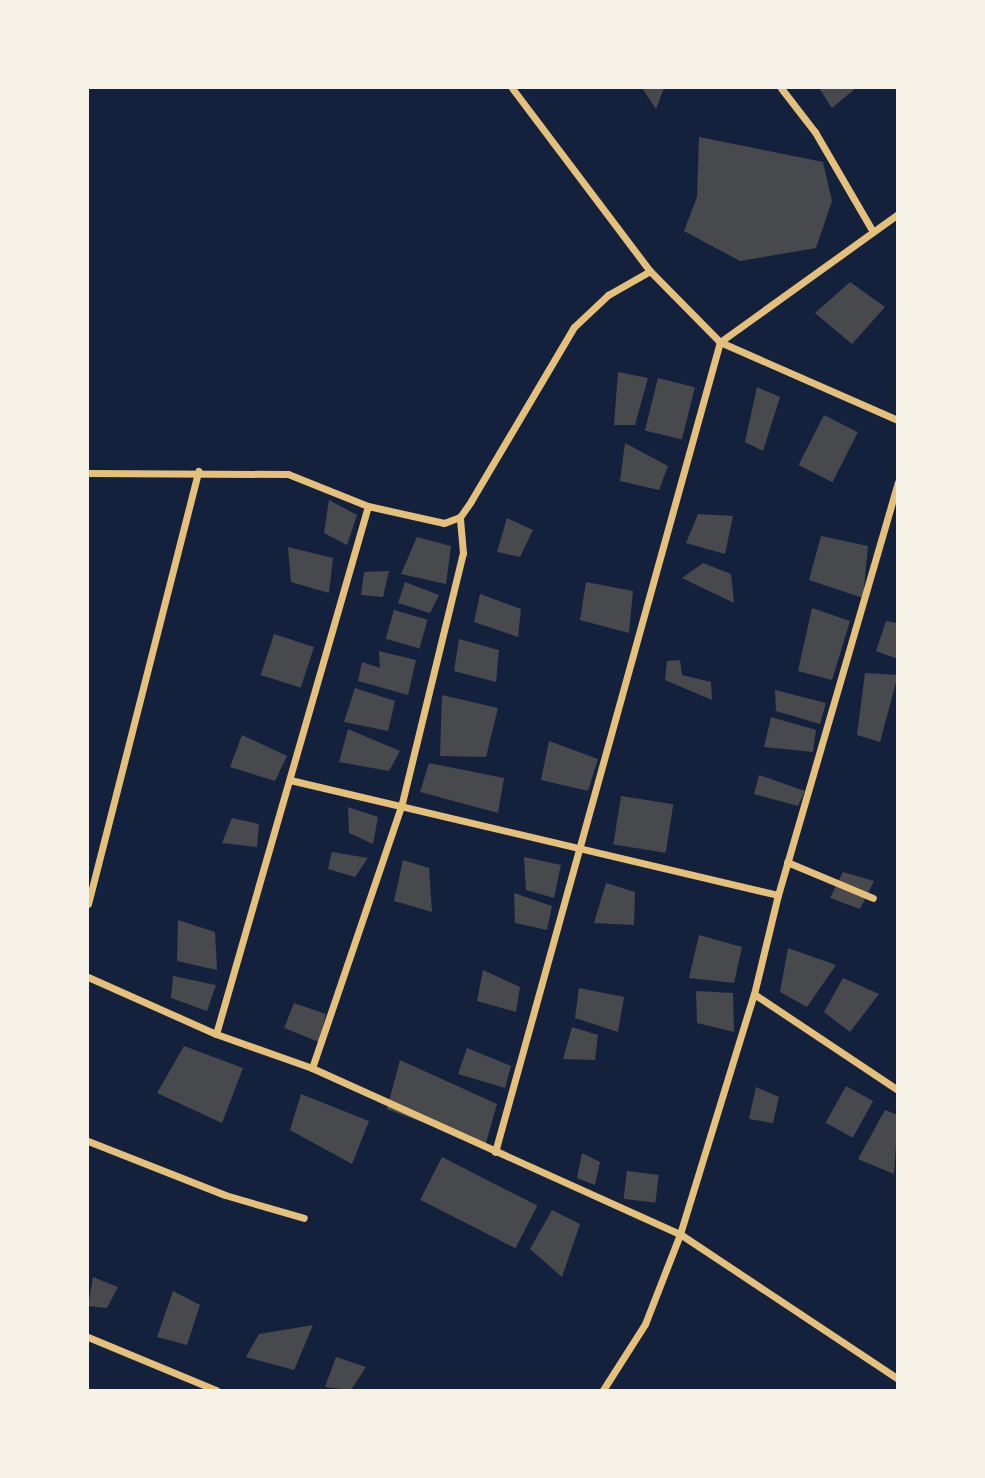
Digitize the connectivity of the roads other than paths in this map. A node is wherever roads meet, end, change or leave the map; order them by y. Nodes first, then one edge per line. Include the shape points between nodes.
1 (512, 88) edge
2 (780, 88) edge
3 (898, 214) edge
4 (872, 230) junction
5 (650, 271) junction
6 (720, 342) junction
7 (898, 420) edge
8 (198, 471) junction
9 (88, 473) edge
10 (898, 482) edge
11 (368, 506) junction
12 (460, 517) junction
13 (290, 780) junction
14 (401, 807) junction
15 (584, 846) junction
16 (787, 862) junction
17 (778, 895) junction
18 (873, 898) dead end
19 (88, 904) edge
20 (88, 977) edge
21 (754, 994) junction
22 (216, 1034) junction
23 (312, 1068) junction
24 (898, 1090) edge
25 (88, 1141) edge
26 (495, 1152) junction
27 (304, 1218) dead end
28 (680, 1234) junction
29 (88, 1337) edge
30 (898, 1379) edge
31 (216, 1391) edge
32 (603, 1391) edge

1 - 5 street
2 - 4 street via 815,132
3 - 4 street
4 - 6 street
5 - 6 street
5 - 12 street via 608,295 574,327
6 - 7 street
6 - 15 street
8 - 9 street
8 - 11 street via 288,474
8 - 19 street
10 - 16 street
11 - 12 street via 444,523
11 - 13 street
12 - 14 street via 463,553
13 - 14 street
13 - 22 street
14 - 15 street
14 - 23 street
15 - 17 street
15 - 26 street
16 - 17 street
16 - 18 street
17 - 21 street
20 - 22 street
21 - 24 street
21 - 28 street
22 - 23 street
23 - 26 street
25 - 27 street via 225,1195
26 - 28 street
28 - 30 street
28 - 32 street via 645,1324
29 - 31 street

